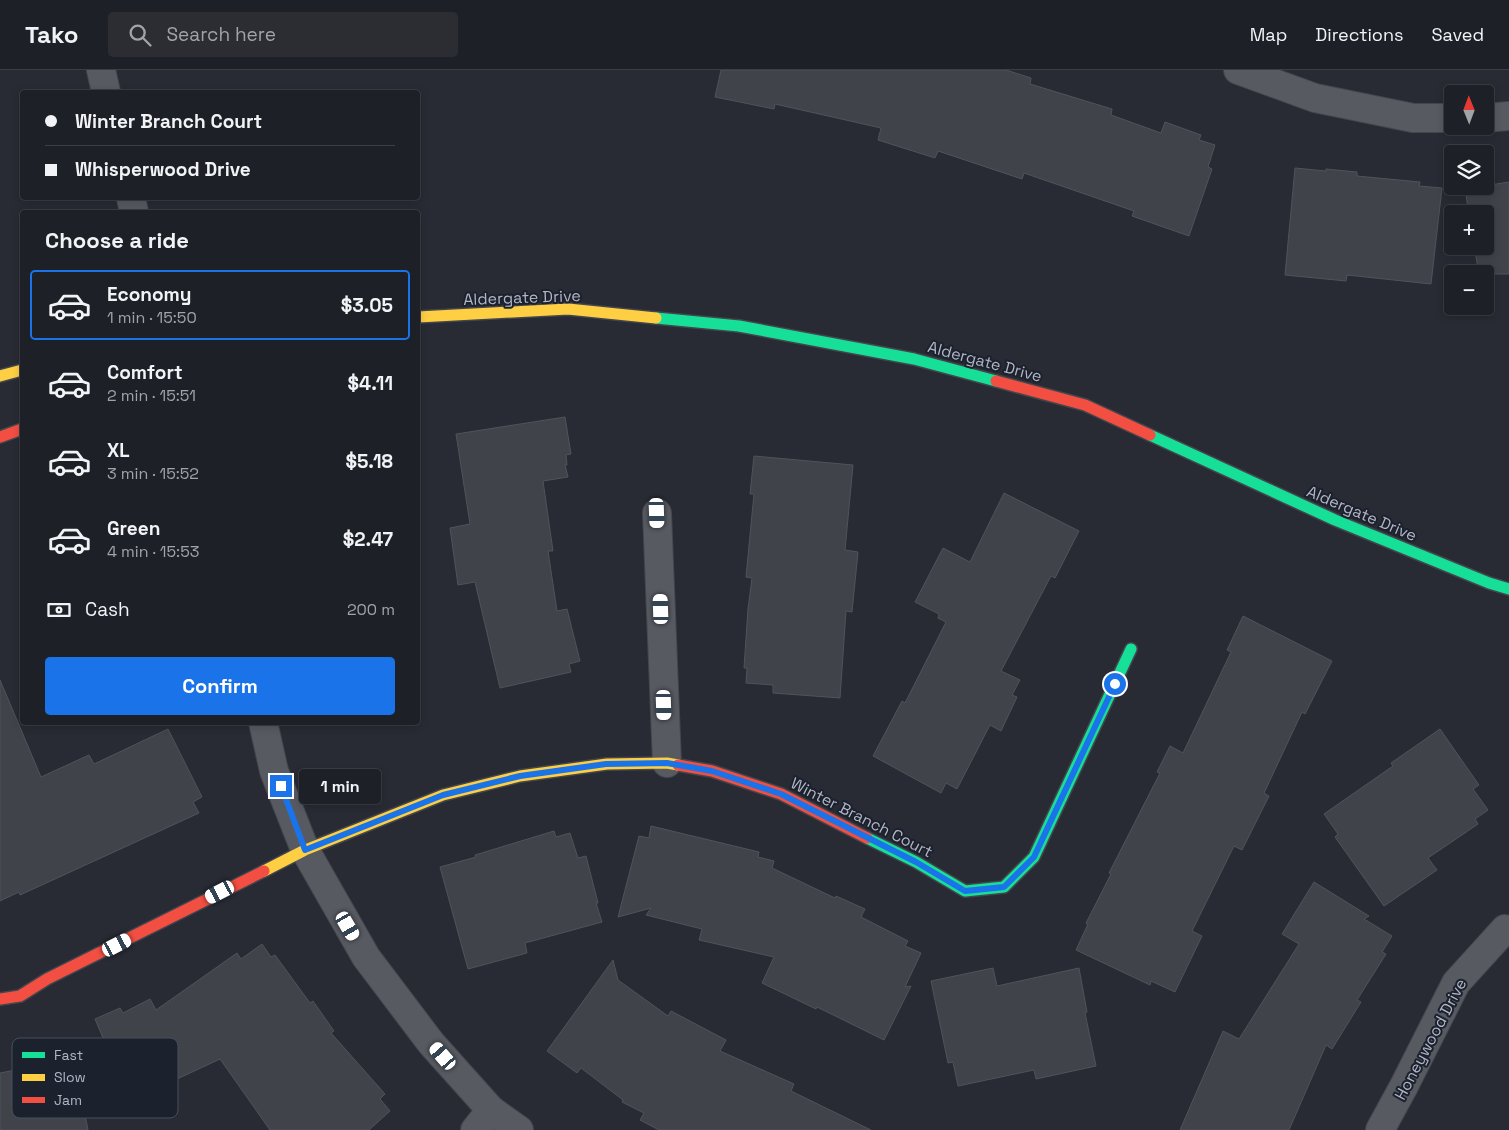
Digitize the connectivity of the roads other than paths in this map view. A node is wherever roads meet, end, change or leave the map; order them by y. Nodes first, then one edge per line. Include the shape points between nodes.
1 (101, 70) edge
2 (1238, 70) edge
3 (106, 90) edge
4 (1509, 116) edge
5 (1494, 117) edge
6 (1444, 118) edge
7 (420, 317) edge
8 (20, 371) edge
9 (0, 376) edge
10 (20, 430) edge
11 (0, 437) edge
12 (657, 513) dead end
13 (1509, 589) edge
14 (1131, 649) dead end
15 (264, 725) edge
16 (667, 763) junction
17 (305, 850) junction
18 (1507, 929) edge
19 (0, 999) edge
20 (483, 1120) edge
21 (519, 1130) edge
22 (1380, 1130) edge

1 - 3 street
2 - 6 street via 1315,98 1413,118
4 - 5 street
7 - 13 street, Aldergate Drive via 568,309 740,326 914,359 1085,405 1335,520
8 - 9 street
10 - 11 street
12 - 16 street
14 - 16 street, Winter Branch Court via 1034,857 1004,887 965,891 916,862 781,794 712,771
15 - 17 street via 274,771
16 - 17 street, Winter Branch Court via 606,764 520,776 443,795
17 - 19 street, Winter Branch Court via 47,979 20,996
17 - 20 street via 366,957 432,1043
18 - 22 street, Honeywood Drive via 1456,983
20 - 21 street

